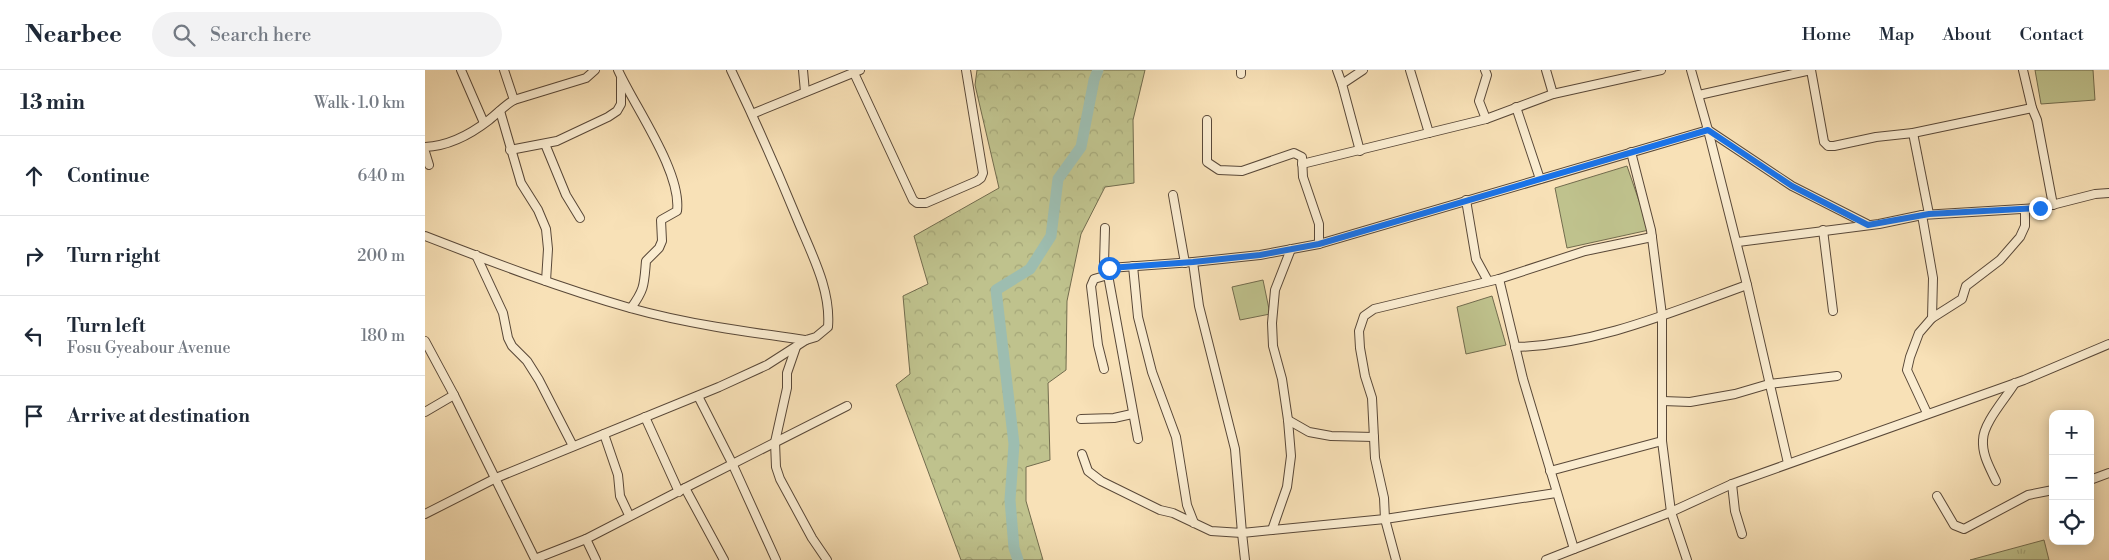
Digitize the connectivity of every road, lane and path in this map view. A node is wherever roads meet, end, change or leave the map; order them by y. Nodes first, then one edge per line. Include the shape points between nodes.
1 (461, 70) edge
2 (503, 70) edge
3 (595, 70) edge
4 (731, 70) edge
5 (803, 70) edge
6 (966, 70) edge
7 (1337, 70) edge
8 (1363, 70) edge
9 (1410, 70) edge
10 (1485, 70) edge
11 (1546, 70) edge
12 (1661, 70) edge
13 (1691, 70) edge
14 (1811, 70) edge
15 (2023, 70) edge
16 (857, 71) edge
17 (619, 73) edge
18 (1342, 84) junction
19 (805, 92) junction
20 (1553, 94) junction
21 (1699, 95) junction
22 (514, 100) junction
23 (1516, 107) junction
24 (2032, 108) junction
25 (500, 111) junction
26 (752, 114) junction
27 (1486, 119) junction
28 (1207, 120) dead end
29 (485, 123) junction
30 (1708, 130) junction
31 (1913, 133) junction
32 (1429, 134) junction
33 (545, 144) junction
34 (425, 147) edge
35 (510, 150) junction
36 (1360, 151) junction
37 (425, 152) edge
38 (1631, 152) junction
39 (1303, 164) junction
40 (429, 165) dead end
41 (1540, 179) junction
42 (2109, 193) edge
43 (1173, 195) dead end
44 (1466, 200) junction
45 (2053, 205) junction
46 (2025, 210) junction
47 (1926, 214) junction
48 (580, 218) dead end
49 (1868, 225) junction
50 (1105, 228) dead end
51 (1823, 230) junction
52 (425, 236) edge
53 (1652, 237) junction
54 (1738, 242) junction
55 (1319, 244) junction
56 (1291, 249) junction
57 (476, 255) junction
58 (1189, 263) junction
59 (1133, 266) junction
60 (1108, 271) junction
61 (1499, 278) junction
62 (546, 281) junction
63 (1488, 281) junction
64 (1747, 285) junction
65 (631, 308) junction
66 (1833, 311) dead end
67 (1662, 315) junction
68 (1932, 318) junction
69 (806, 340) junction
70 (425, 341) edge
71 (2109, 344) edge
72 (795, 347) junction
73 (1515, 347) junction
74 (1104, 369) dead end
75 (1837, 376) dead end
76 (2015, 383) junction
77 (1769, 384) junction
78 (454, 395) junction
79 (698, 396) junction
80 (1663, 401) junction
81 (847, 406) dead end
82 (425, 412) edge
83 (1927, 413) junction
84 (1133, 414) junction
85 (645, 417) junction
86 (1081, 419) dead end
87 (1288, 420) junction
88 (604, 434) junction
89 (1374, 437) junction
90 (1138, 439) dead end
91 (775, 442) junction
92 (1662, 442) junction
93 (573, 446) junction
94 (1082, 454) dead end
95 (1788, 463) junction
96 (732, 464) junction
97 (1550, 471) junction
98 (2109, 473) edge
99 (496, 478) junction
100 (2094, 479) edge
101 (1995, 481) dead end
102 (1732, 484) junction
103 (682, 490) junction
104 (2049, 491) edge
105 (1556, 494) junction
106 (1937, 496) dead end
107 (1671, 512) junction
108 (425, 514) edge
109 (629, 515) junction
110 (1385, 519) junction
111 (1194, 523) junction
112 (1272, 530) junction
113 (1242, 533) junction
114 (1742, 534) dead end
115 (586, 539) junction
116 (1574, 549) junction
117 (596, 560) edge
118 (723, 560) edge
119 (776, 560) edge
120 (827, 560) edge
121 (1247, 560) edge
122 (1396, 560) edge
123 (1546, 560) edge
124 (1687, 560) edge

1 - 29 street
2 - 22 street
3 - 22 street via 586,78
4 - 26 street
5 - 19 street
6 - 16 street via 983,173 977,181 926,203 913,200
7 - 18 street
8 - 18 street
9 - 32 street
10 - 27 street via 1487,75 1479,101
11 - 20 street
12 - 20 street
13 - 21 street
14 - 21 street
14 - 31 street via 1824,142 1828,146
15 - 24 street
16 - 19 street
17 - 33 street via 622,98 617,111
17 - 65 street via 661,150 678,205 677,211 661,220 662,241 646,261 644,285
18 - 36 street
19 - 26 street
20 - 23 street
21 - 30 street
22 - 25 street
23 - 27 street
23 - 41 street
24 - 31 street
24 - 45 street
25 - 29 street
25 - 35 street
26 - 69 street via 823,282 828,327 816,337
27 - 32 street
28 - 39 street via 1207,162 1219,170 1243,171 1294,152 1303,157
29 - 34 street via 456,140
30 - 38 street
30 - 49 street via 1792,186
30 - 54 street
31 - 47 street
32 - 36 street
33 - 35 street
33 - 48 street via 566,195
35 - 62 street via 521,183 546,229
36 - 39 street
37 - 40 street
38 - 41 street
38 - 53 street
39 - 55 street via 1303,177 1319,224
41 - 44 street
42 - 45 street
43 - 58 street
44 - 55 street
44 - 63 street via 1476,258
45 - 46 street
46 - 47 street
46 - 68 street via 2025,226 2020,236 2000,260 1966,286 1962,299
47 - 49 street
47 - 68 street via 1933,278
49 - 51 street
50 - 60 street via 1104,264
51 - 54 street
51 - 66 street
52 - 57 street
53 - 61 street via 1585,251
53 - 67 street
54 - 64 street
55 - 56 street
56 - 58 street
56 - 87 street via 1275,290 1272,323 1273,346
57 - 62 street
57 - 93 street via 503,313 512,346 539,380
58 - 59 street
58 - 113 street via 1235,449
59 - 60 street
59 - 111 street via 1137,318 1175,436 1187,505
60 - 74 street via 1094,279 1091,286
60 - 84 street
61 - 63 street
61 - 73 street
62 - 65 street
63 - 89 street via 1374,309 1364,316 1359,332 1360,348 1372,398
64 - 67 street
64 - 77 street
65 - 69 street via 730,330
67 - 73 street via 1605,334 1543,346
67 - 80 street
68 - 83 street via 1919,333 1907,370
69 - 72 street
70 - 78 street
71 - 76 street
72 - 79 street via 767,365
72 - 91 street
73 - 97 street
75 - 77 street
76 - 83 street
76 - 101 street via 1985,428 1986,458
77 - 80 street via 1690,402
77 - 95 street
78 - 82 street
78 - 99 street
79 - 85 street
79 - 96 street
80 - 92 street
81 - 91 street
83 - 95 street
84 - 86 street
84 - 90 street
85 - 88 street
85 - 103 street
87 - 89 street via 1309,432
87 - 112 street via 1291,456 1287,486
88 - 93 street
88 - 109 street via 618,475 620,496
89 - 110 street
91 - 96 street
91 - 120 street via 780,479
92 - 97 street
92 - 107 street
93 - 99 street
94 - 111 street via 1088,471 1101,481
95 - 102 street
96 - 103 street
96 - 119 street
97 - 105 street
98 - 100 street
99 - 108 street
99 - 115 street via 535,559
102 - 107 street
102 - 114 street
103 - 109 street
103 - 118 street
104 - 106 street via 2028,495 1964,529 1954,525
105 - 110 street
105 - 116 street
107 - 116 street
107 - 124 street
109 - 115 street
110 - 112 street
110 - 122 street
111 - 113 street via 1211,531
112 - 113 street
113 - 121 street
115 - 117 street
116 - 123 street

